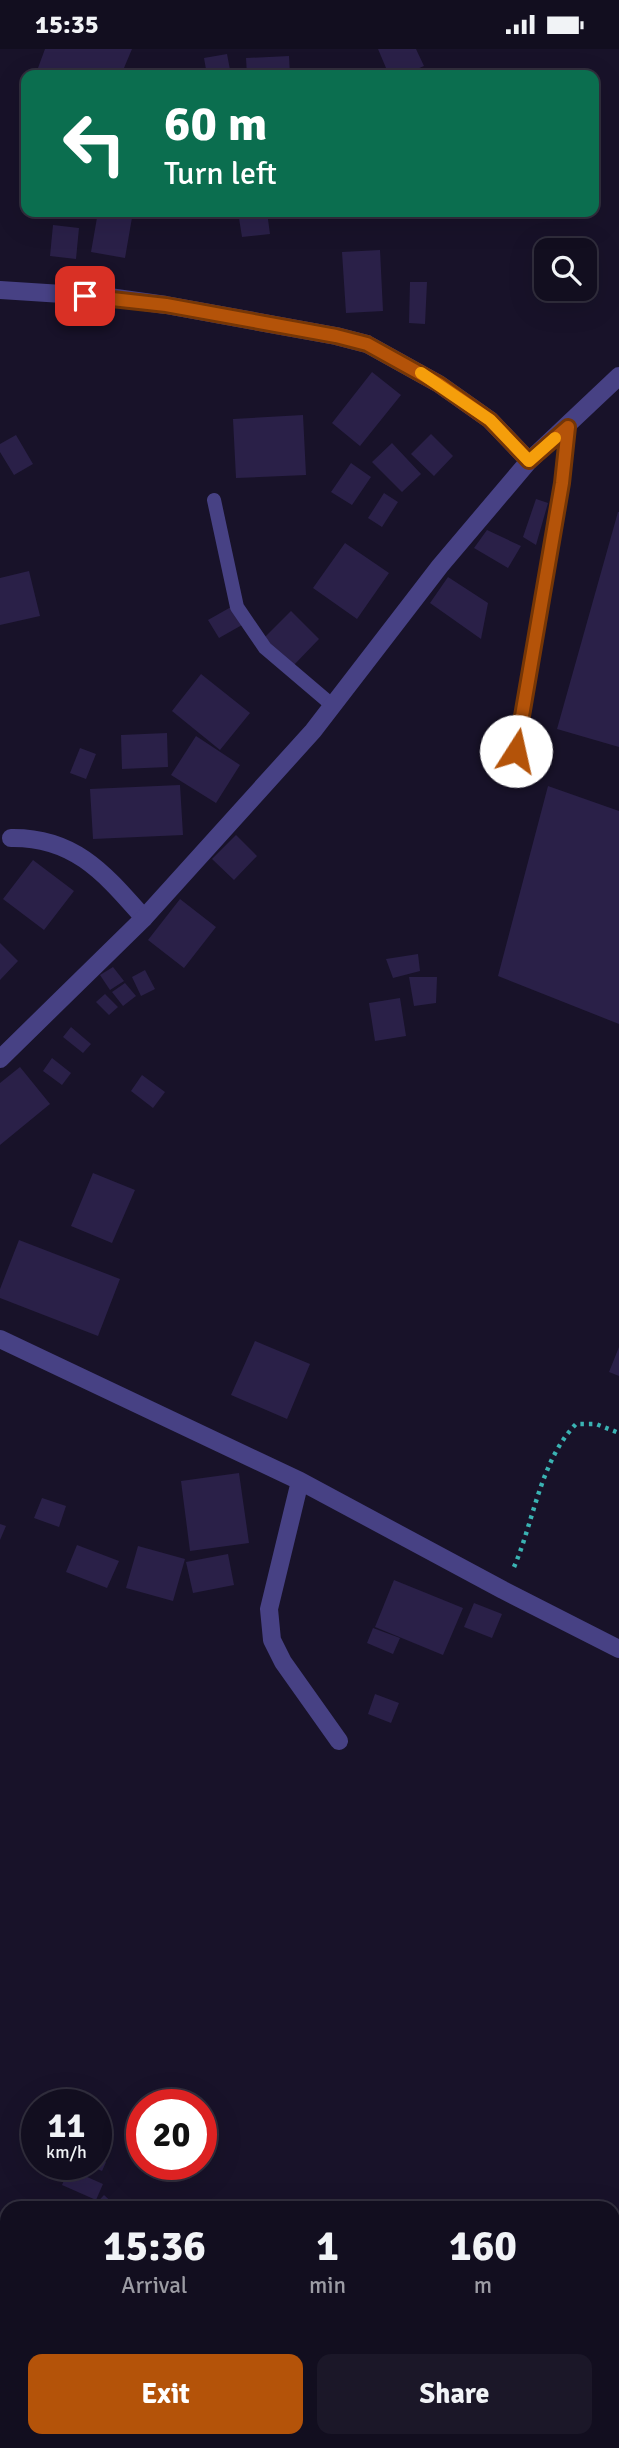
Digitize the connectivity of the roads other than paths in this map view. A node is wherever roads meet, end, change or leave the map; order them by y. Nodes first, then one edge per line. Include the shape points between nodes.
1 (0, 290) edge
2 (619, 376) edge
3 (568, 427) junction
4 (529, 461) junction
5 (214, 500) dead end
6 (332, 705) junction
7 (516, 751) dead end
8 (11, 838) dead end
9 (144, 918) junction
10 (0, 1059) edge
11 (0, 1339) edge
12 (300, 1481) junction
13 (619, 1649) edge
14 (339, 1741) dead end

1 - 4 street via 166,305 367,344 439,384 490,420
2 - 3 street
3 - 4 street
3 - 7 lane
4 - 6 street
5 - 6 lane via 237,607 265,649
6 - 9 street
8 - 9 street via 61,845 87,861
9 - 10 street
11 - 12 street
12 - 13 street
12 - 14 street via 270,1609 272,1640

